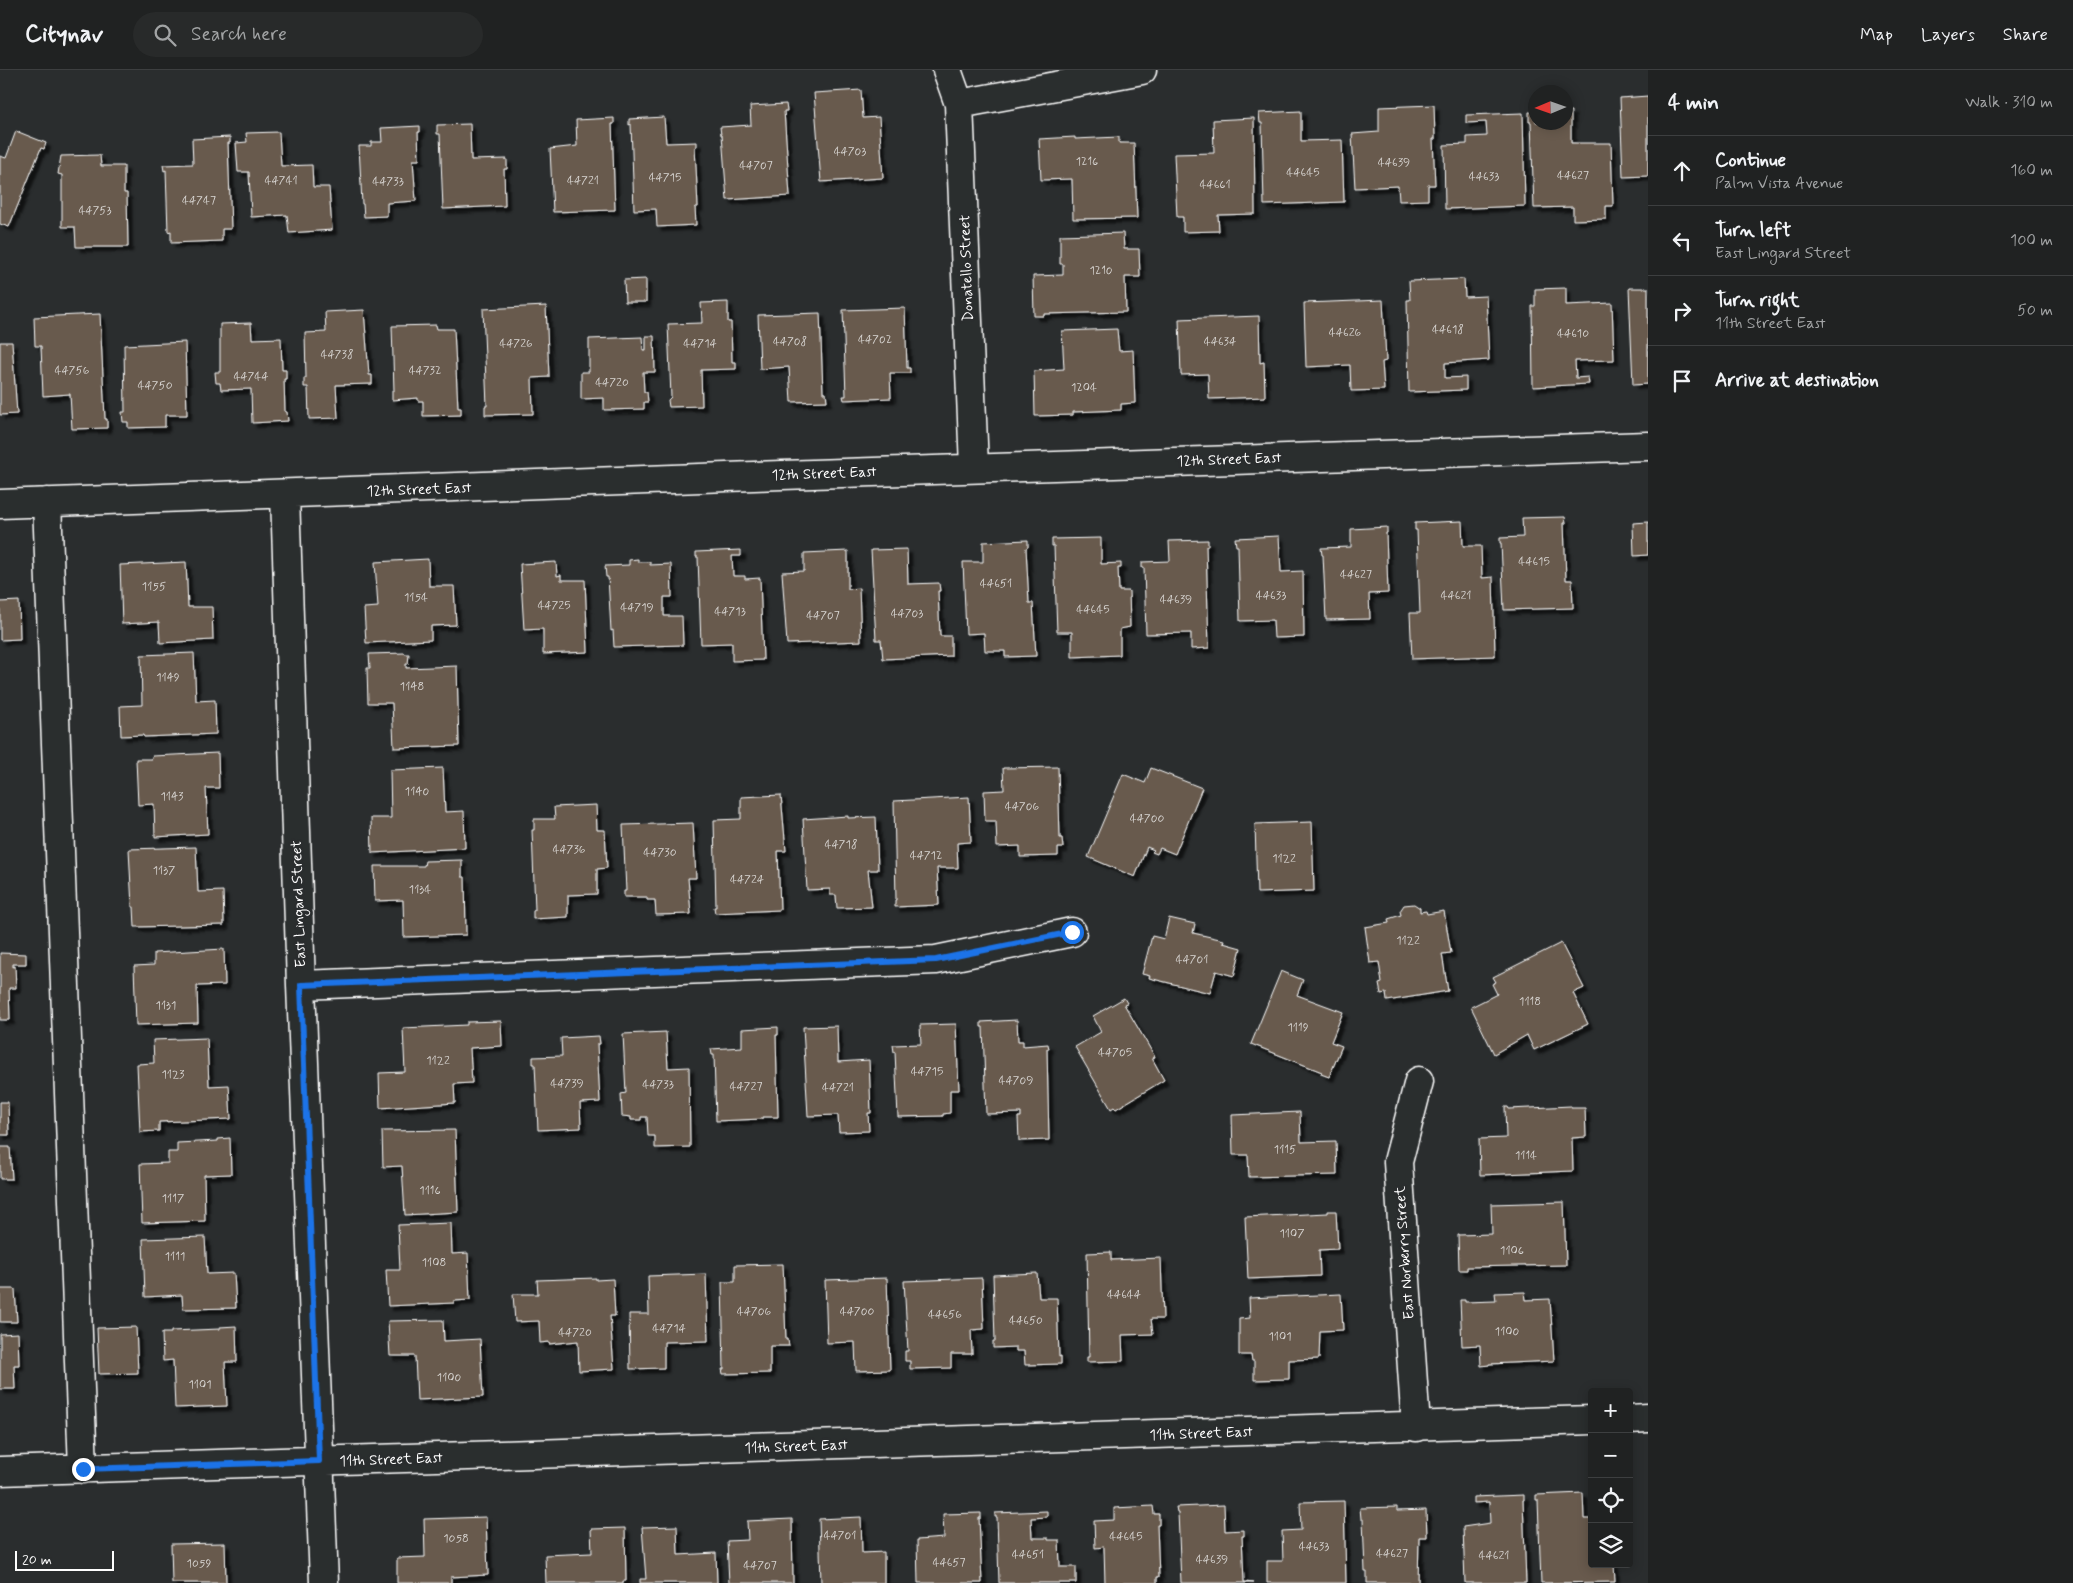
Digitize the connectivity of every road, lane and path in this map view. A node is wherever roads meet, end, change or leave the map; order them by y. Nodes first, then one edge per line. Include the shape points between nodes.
1 (947, 70) edge
2 (1142, 70) edge
3 (959, 104) junction
4 (1648, 446) edge
5 (974, 467) junction
6 (285, 494) junction
7 (48, 502) junction
8 (0, 504) edge
9 (1072, 932) dead end
10 (301, 985) junction
11 (1419, 1081) dead end
12 (1648, 1418) edge
13 (1633, 1419) edge
14 (1588, 1420) edge
15 (1416, 1426) junction
16 (319, 1461) junction
17 (83, 1469) junction
18 (0, 1471) edge
19 (324, 1583) edge

1 - 3 street, Donatello Street
2 - 3 street
3 - 5 street, Donatello Street
4 - 5 street, 12th Street East
5 - 6 street, 12th Street East
6 - 7 street, 12th Street East
6 - 10 street, East Lingard Street
7 - 8 street, 12th Street East
7 - 17 street
9 - 10 street via 936,960
10 - 16 street, East Lingard Street
11 - 15 street, East Norberry Street via 1398,1162
12 - 13 street
14 - 15 street, 11th Street East
15 - 16 street, 11th Street East
16 - 17 street, 11th Street East
16 - 19 street, East Lingard Street
17 - 18 street, 11th Street East

